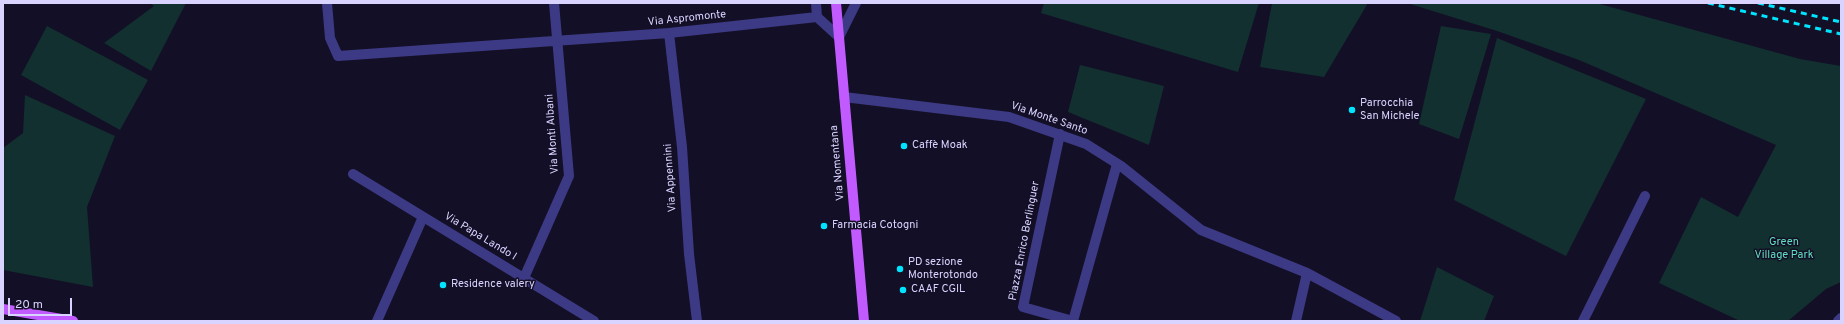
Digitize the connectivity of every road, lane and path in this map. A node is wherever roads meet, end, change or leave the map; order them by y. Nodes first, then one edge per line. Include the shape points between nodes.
1 (327, 3) edge
2 (554, 3) edge
3 (816, 3) edge
4 (836, 3) edge
5 (856, 3) edge
6 (817, 17) junction
7 (669, 34) junction
8 (838, 37) junction
9 (558, 41) junction
10 (844, 97) junction
11 (1060, 134) junction
12 (1118, 164) junction
13 (353, 174) dead end
14 (1645, 196) dead end
15 (423, 217) junction
16 (1307, 273) junction
17 (524, 278) junction
18 (3, 309) edge
19 (1841, 318) edge
20 (73, 321) edge
21 (377, 321) edge
22 (594, 321) edge
23 (696, 321) edge
24 (864, 321) edge
25 (1296, 321) edge
26 (1396, 321) edge
27 (1583, 321) edge
28 (1838, 321) edge

1 - 9 street, Via Aspromonte via 330,38 338,56
2 - 9 street, Via Monti Albani
3 - 6 street
4 - 8 main road, Via Nomentana
5 - 8 street
6 - 7 street, Via Aspromonte
6 - 8 street
7 - 9 street, Via Aspromonte
7 - 23 street, Via Appennini via 682,147
8 - 10 main road, Via Nomentana
9 - 17 street, Via Monti Albani via 569,176
10 - 11 street, Via Monte Santo via 1008,117
10 - 24 main road, Via Nomentana
11 - 12 street, Via Monte Santo via 1086,144
11 - 12 street, Piazza Enrico Berlinguer via 1023,307 1073,321
12 - 16 street, Via Monte Santo via 1201,230
13 - 15 street, Via Papa Lando I
14 - 27 street
15 - 17 street, Via Papa Lando I
15 - 21 street
16 - 25 street
16 - 26 street, Via Monte Santo
17 - 22 street, Via Papa Lando I
18 - 20 main road
19 - 28 street

